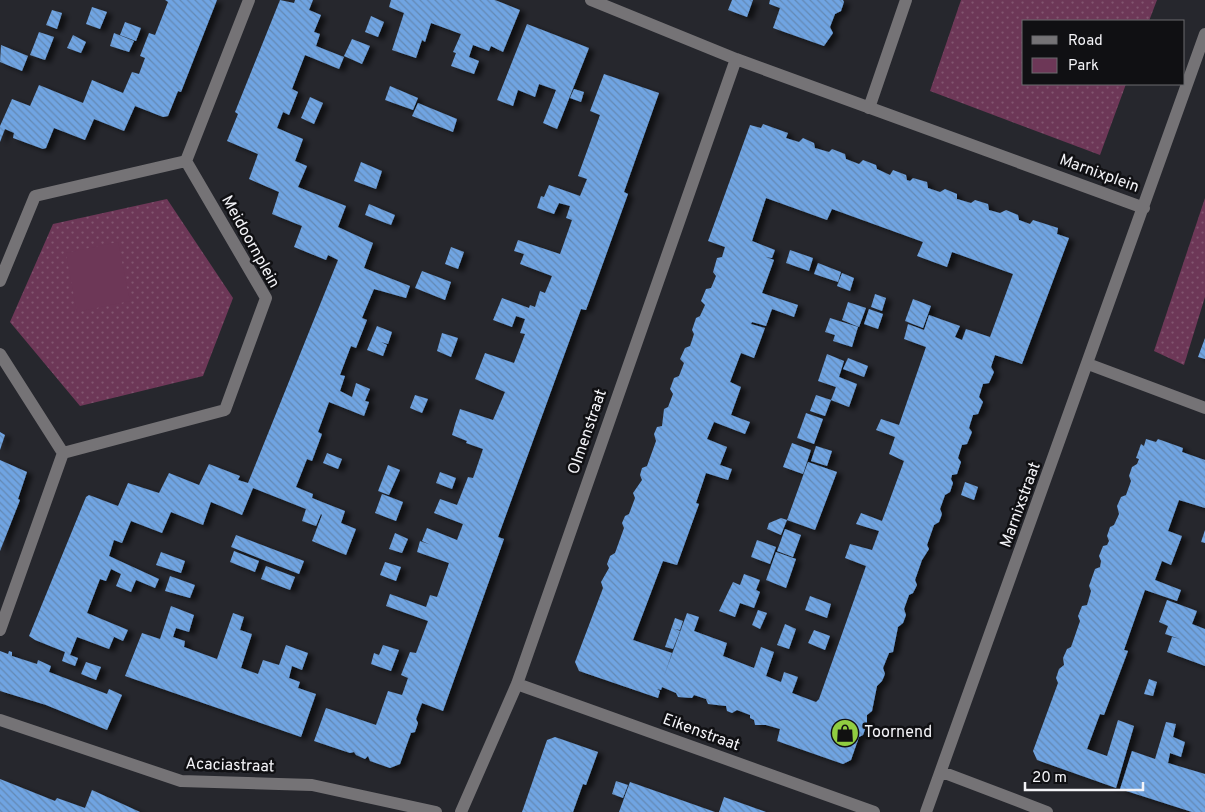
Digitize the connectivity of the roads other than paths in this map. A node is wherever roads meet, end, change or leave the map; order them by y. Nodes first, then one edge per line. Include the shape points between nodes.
1 (249, 0) edge
2 (591, 0) edge
3 (906, 0) edge
4 (1205, 34) edge
5 (736, 59) junction
6 (869, 108) junction
7 (186, 161) junction
8 (1144, 208) junction
9 (0, 281) edge
10 (0, 354) edge
11 (1088, 364) junction
12 (1205, 408) edge
13 (63, 453) junction
14 (0, 630) edge
15 (517, 684) junction
16 (0, 720) edge
17 (942, 772) junction
18 (436, 812) edge
19 (461, 812) edge
20 (874, 812) edge
21 (926, 812) edge
22 (1047, 812) edge

1 - 7 street
2 - 5 street, Marnixplein
3 - 6 street
4 - 8 street, Marnixplein
5 - 6 street, Marnixplein
5 - 15 street, Olmenstraat
6 - 8 street, Marnixplein
7 - 9 street via 35,196
7 - 13 street, Meidoornplein via 266,298 225,410
8 - 11 street, Marnixstraat
10 - 13 street
11 - 12 street
11 - 17 street, Marnixstraat
13 - 14 street
15 - 19 street, Olmenstraat
15 - 20 street, Eikenstraat
16 - 18 street, Acaciastraat via 181,781 312,785
17 - 21 street, Marnixstraat
17 - 22 street

